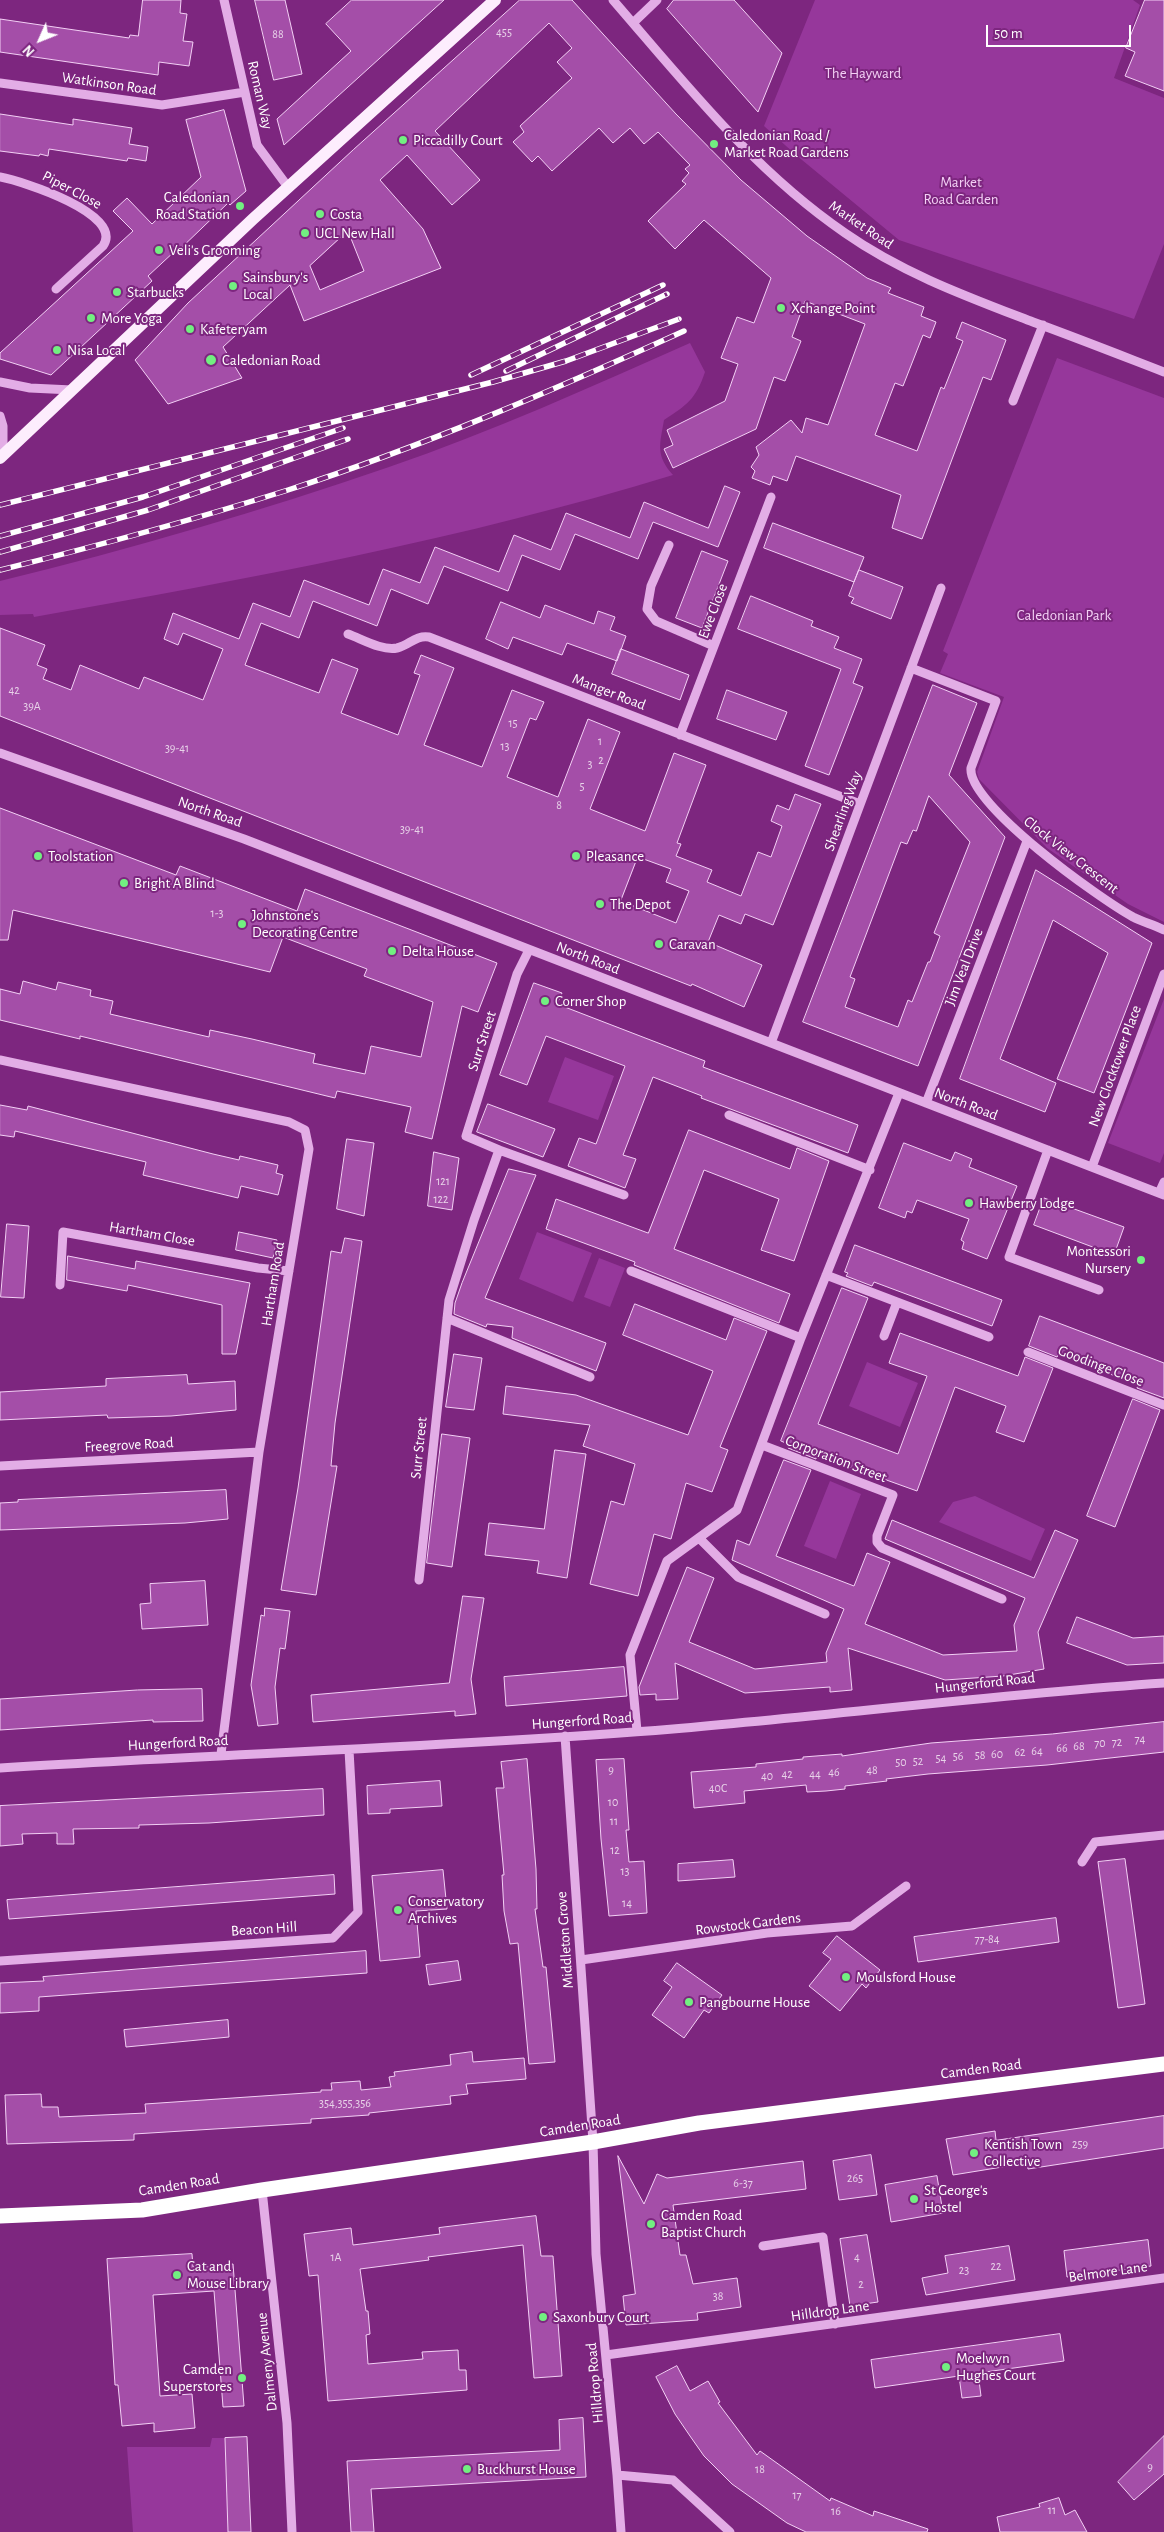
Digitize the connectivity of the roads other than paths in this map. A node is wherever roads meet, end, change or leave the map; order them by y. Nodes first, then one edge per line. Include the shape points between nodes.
1 (224, 0) edge
2 (495, 0) edge
3 (613, 0) edge
4 (657, 0) edge
5 (633, 23) junction
6 (0, 83) edge
7 (245, 92) junction
8 (0, 177) edge
9 (288, 187) junction
10 (56, 289) dead end
11 (1043, 325) junction
12 (1164, 372) edge
13 (0, 382) edge
14 (72, 390) junction
15 (1013, 401) dead end
16 (0, 416) edge
17 (2, 457) edge
18 (771, 497) dead end
19 (669, 545) dead end
20 (941, 588) dead end
21 (348, 634) dead end
22 (714, 646) junction
23 (910, 668) junction
24 (680, 735) junction
25 (0, 753) edge
26 (860, 804) junction
27 (1027, 841) junction
28 (1164, 930) edge
29 (529, 950) junction
30 (1164, 974) edge
31 (771, 1043) junction
32 (0, 1060) edge
33 (899, 1093) junction
34 (926, 1103) junction
35 (729, 1115) dead end
36 (499, 1150) junction
37 (1048, 1150) junction
38 (1092, 1167) junction
39 (870, 1170) junction
40 (1164, 1182) edge
41 (1162, 1194) edge
42 (624, 1195) dead end
43 (289, 1271) junction
44 (631, 1271) dead end
45 (826, 1275) junction
46 (60, 1285) dead end
47 (1099, 1290) dead end
48 (897, 1302) junction
49 (447, 1318) junction
50 (884, 1336) dead end
51 (989, 1337) dead end
52 (802, 1338) junction
53 (1028, 1352) dead end
54 (590, 1377) dead end
55 (1164, 1405) edge
56 (762, 1444) junction
57 (259, 1452) junction
58 (0, 1466) edge
59 (699, 1538) junction
60 (419, 1580) dead end
61 (1002, 1599) dead end
62 (824, 1614) dead end
63 (1164, 1683) edge
64 (637, 1731) junction
65 (565, 1736) junction
66 (349, 1750) junction
67 (220, 1754) junction
68 (0, 1768) edge
69 (1164, 1834) edge
70 (1082, 1862) dead end
71 (906, 1886) dead end
72 (581, 1960) junction
73 (0, 1961) edge
74 (1164, 2064) edge
75 (593, 2142) junction
76 (262, 2190) junction
77 (0, 2216) edge
78 (763, 2246) dead end
79 (1164, 2278) edge
80 (1057, 2293) joint
81 (835, 2324) junction
82 (606, 2355) junction
83 (618, 2475) junction
84 (292, 2532) edge
85 (620, 2532) edge
86 (730, 2532) edge

1 - 7 street, Roman Way
2 - 9 main road
3 - 5 street, Market Road
4 - 5 street
5 - 11 street, Market Road via 703,105 745,148 776,178 838,228 913,274
6 - 7 street, Watkinson Road via 162,105
7 - 9 street, Roman Way via 257,145
8 - 10 street, Piper Close via 28,183 92,215 106,229 103,246
9 - 14 main road
11 - 12 street, Market Road
11 - 15 street
13 - 14 street via 30,388
14 - 17 main road
16 - 17 street
18 - 22 street, Ewe Close
19 - 22 street via 651,586 647,609 656,622
20 - 23 street, Shearling Way
21 - 24 street, Manger Road via 392,648 415,637 429,637
22 - 24 street, Ewe Close
23 - 26 street, Shearling Way
23 - 27 street, Clock View Crescent via 996,701 970,774 984,795
24 - 26 street, Manger Road
25 - 29 street, North Road via 244,839
26 - 31 street, Shearling Way
27 - 28 street, Clock View Crescent via 1133,917
27 - 34 street, Jim Veal Drive
29 - 31 street, North Road
29 - 36 street, Surr Street via 517,974 466,1136
30 - 38 street, New Clocktower Place
31 - 33 street, North Road
32 - 43 street, Hartham Road via 289,1122 305,1130 309,1149
33 - 34 street, North Road
33 - 39 street, Corporation Street
34 - 37 street, North Road
35 - 39 street
36 - 42 street, Surr Street
36 - 49 street, Surr Street via 449,1300
37 - 38 street, North Road
37 - 47 street via 1009,1257
38 - 41 street, North Road
39 - 45 street, Corporation Street
40 - 41 street
43 - 46 street, Hartham Close via 63,1232
43 - 57 street, Hartham Road
44 - 52 street
45 - 48 street
45 - 52 street, Corporation Street
48 - 50 street
48 - 51 street
49 - 54 street
49 - 60 street, Surr Street
52 - 56 street, Corporation Street
53 - 55 street, Goodinge Close
56 - 59 street, Corporation Street via 737,1510
56 - 61 street, Corporation Street via 893,1495 877,1536 882,1548
57 - 58 street, Freegrove Road
57 - 67 street, Hartham Road
59 - 62 street via 738,1577
59 - 64 street, Corporation Street via 668,1561 630,1655
63 - 64 street, Hungerford Road via 1051,1690
64 - 65 street, Hungerford Road
65 - 66 street, Hungerford Road
65 - 72 street, Middleton Grove
66 - 67 street, Hungerford Road
66 - 73 street, Beacon Hill via 358,1912 332,1938
67 - 68 street, Hungerford Road
69 - 70 street via 1096,1842
71 - 72 street, Rowstock Gardens via 852,1926 767,1933
72 - 75 street, Middleton Grove
74 - 75 highway, Camden Road via 699,2123
75 - 76 highway, Camden Road
75 - 82 street, Hilldrop Road via 596,2254
76 - 77 highway, Camden Road via 142,2210
76 - 84 street, Dalmeny Avenue via 287,2423
78 - 81 street via 823,2237
79 - 80 street, Belmore Lane
80 - 81 street, Hilldrop Lane
81 - 82 street, Hilldrop Lane
82 - 83 street, Hilldrop Road
83 - 85 street, Hilldrop Road
83 - 86 street via 673,2480

